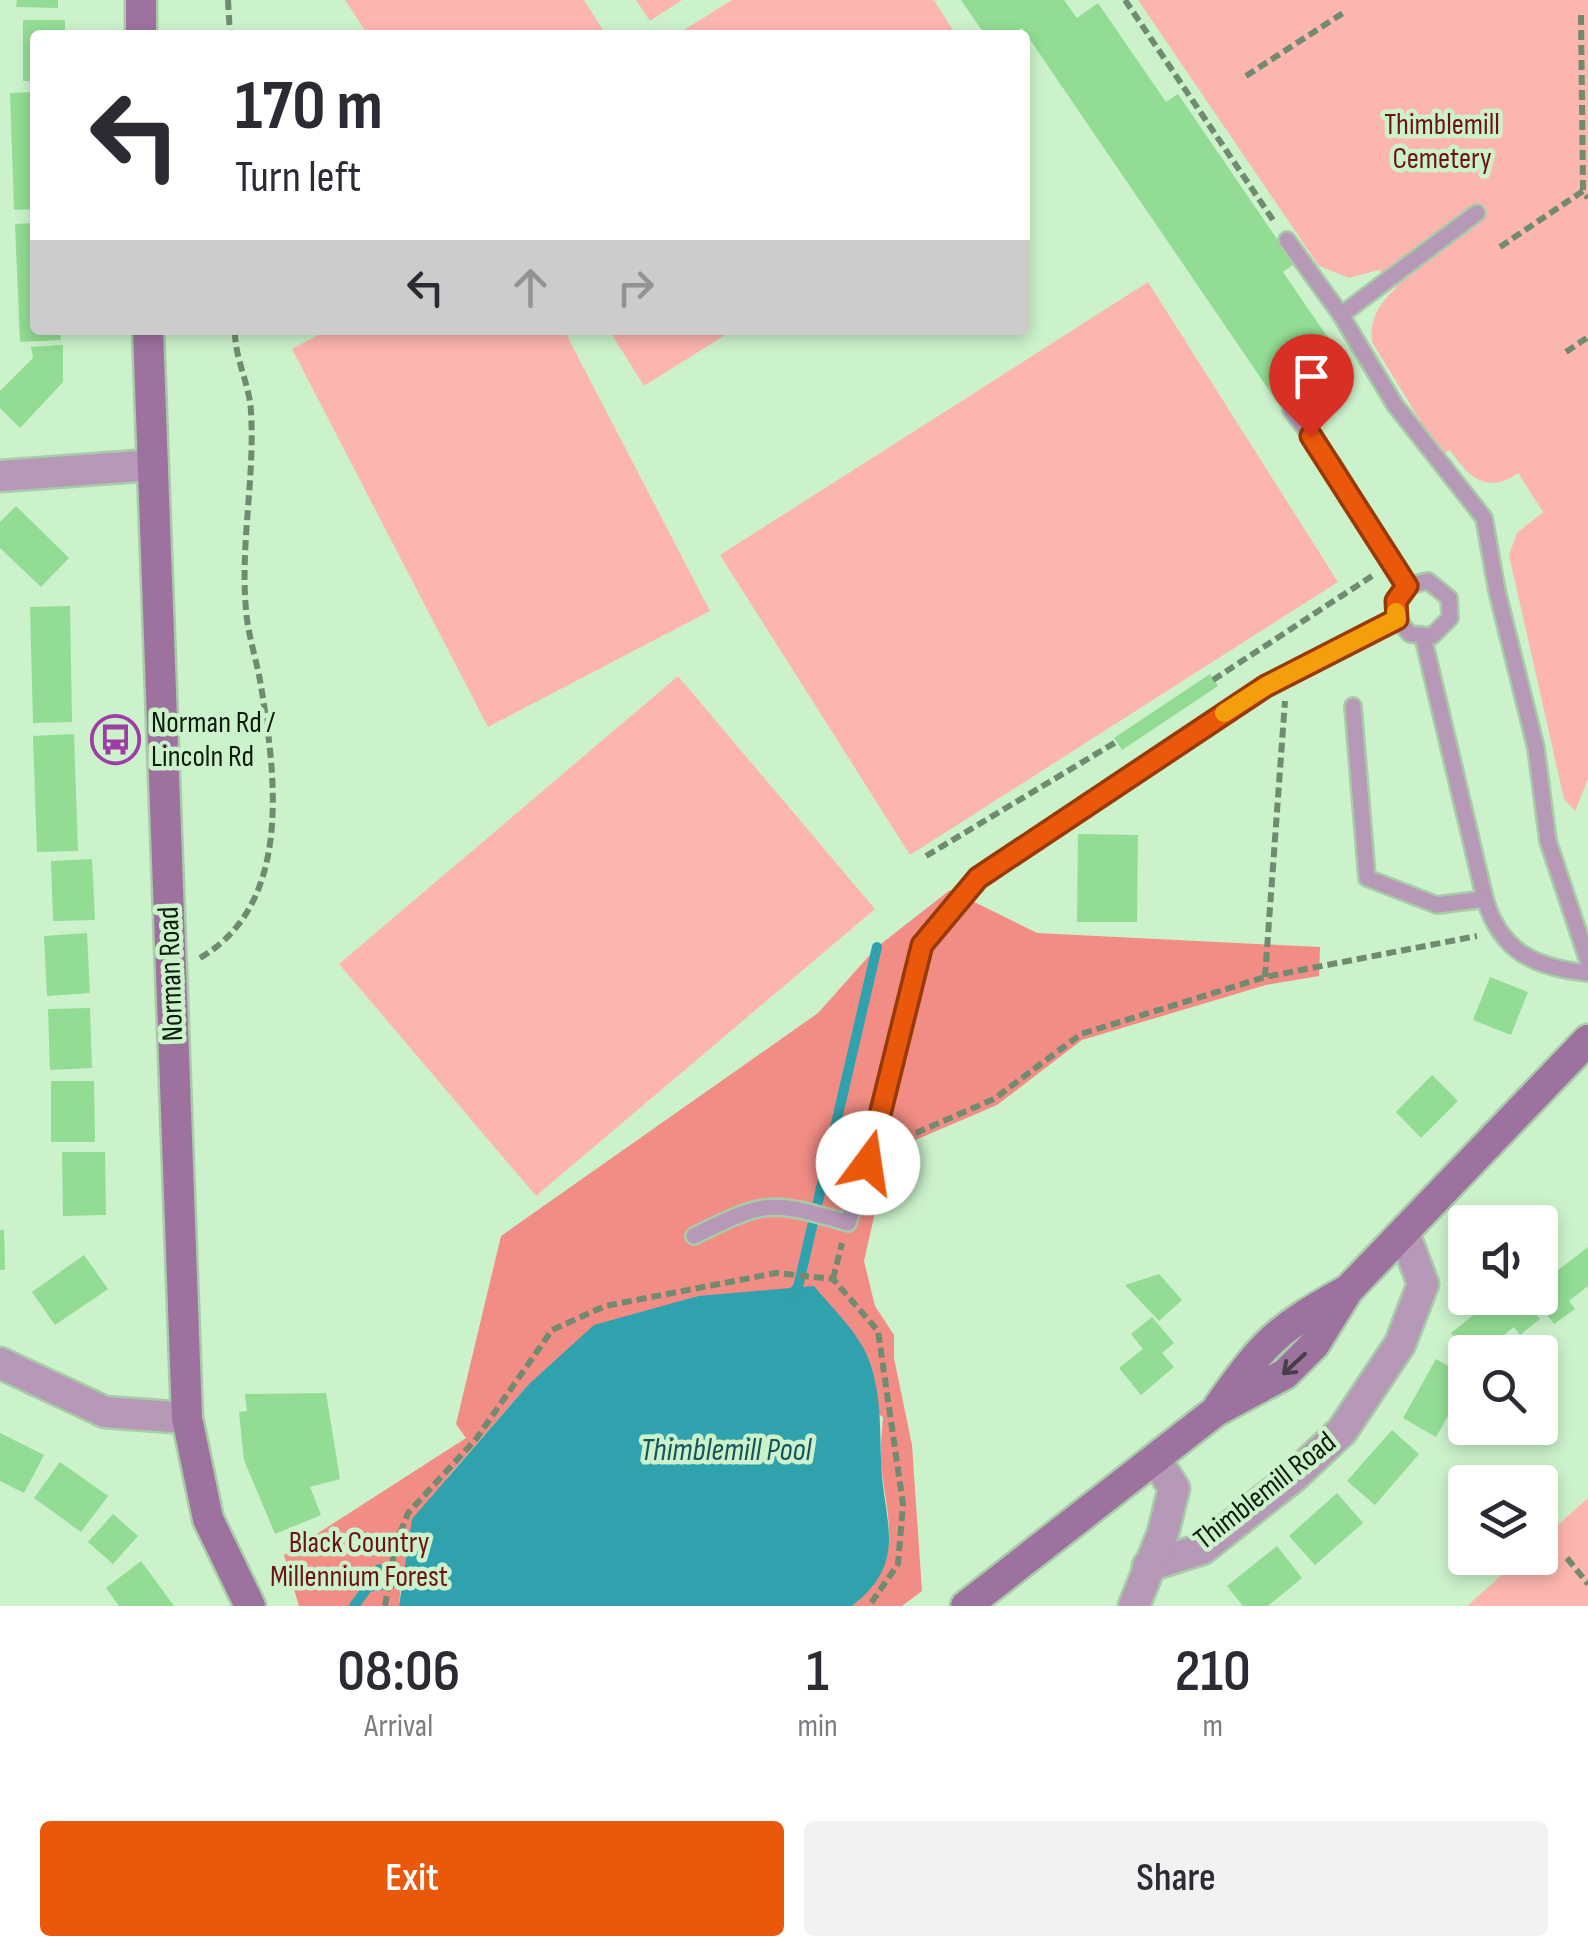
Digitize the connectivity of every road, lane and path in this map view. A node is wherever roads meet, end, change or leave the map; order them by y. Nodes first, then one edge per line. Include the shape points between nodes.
1 (141, 0) edge
2 (228, 0) edge
3 (1125, 0) edge
4 (1343, 13) dead end
5 (1581, 15) dead end
6 (141, 30) edge
7 (230, 30) edge
8 (1246, 76) dead end
9 (1585, 194) edge
10 (1478, 213) dead end
11 (1288, 240) joint
12 (1500, 247) dead end
13 (1342, 315) junction
14 (148, 335) edge
15 (236, 335) edge
16 (1588, 337) edge
17 (1566, 352) dead end
18 (1291, 410) dead end
19 (152, 464) junction
20 (0, 476) edge
21 (1385, 568) dead end
22 (1407, 586) junction
23 (1397, 619) junction
24 (1423, 637) junction
25 (1287, 675) junction
26 (1213, 680) dead end
27 (1353, 706) dead end
28 (1116, 742) dead end
29 (926, 856) dead end
30 (1485, 899) junction
31 (1503, 933) junction
32 (198, 958) dead end
33 (1588, 961) edge
34 (1588, 972) edge
35 (1266, 978) junction
36 (1588, 1040) edge
37 (868, 1163) junction
38 (848, 1223) junction
39 (1404, 1233) junction
40 (694, 1236) dead end
41 (833, 1279) junction
42 (0, 1363) edge
43 (187, 1418) junction
44 (1156, 1460) junction
45 (1567, 1558) dead end
46 (1148, 1566) junction
47 (1588, 1584) edge
48 (250, 1606) edge
49 (385, 1606) edge
50 (869, 1606) edge
51 (966, 1606) edge
52 (1134, 1606) edge

1 - 6 street
2 - 7 path
3 - 11 path
4 - 8 path
5 - 9 path
9 - 12 path
10 - 13 lane
11 - 13 lane
13 - 33 lane via 1396,405 1484,518 1536,748 1548,841
14 - 19 street, Norman Road
15 - 32 path via 251,408 252,476 242,549 246,616 270,741 273,811 267,868 255,896 219,947
16 - 17 path
18 - 22 lane via 1332,463
19 - 20 street
19 - 43 street, Norman Road
21 - 26 path
22 - 23 lane via 1396,601
22 - 24 lane via 1428,581 1450,598 1446,624
23 - 24 lane
23 - 25 lane
24 - 30 lane
25 - 35 path
25 - 37 lane via 978,878 922,945
27 - 30 lane via 1367,878 1438,905
28 - 29 path
30 - 31 lane
31 - 34 lane via 1546,969
31 - 35 path via 1438,940
35 - 37 path via 1081,1034 994,1099 911,1136 884,1164
36 - 39 street
37 - 38 lane
38 - 40 lane via 794,1207 755,1206
38 - 41 path
39 - 44 street via 1348,1290 1314,1345 1284,1374 1216,1410
39 - 46 street, Thimblemill Road via 1422,1284 1400,1344 1342,1431 1202,1549
41 - 49 path via 776,1273 606,1306 552,1330 476,1439 408,1514
41 - 50 path via 878,1331 901,1488 898,1564
42 - 43 street via 105,1412
43 - 48 street, Norman Road via 208,1520
44 - 46 street via 1174,1488
44 - 51 street
45 - 47 path
46 - 52 street

